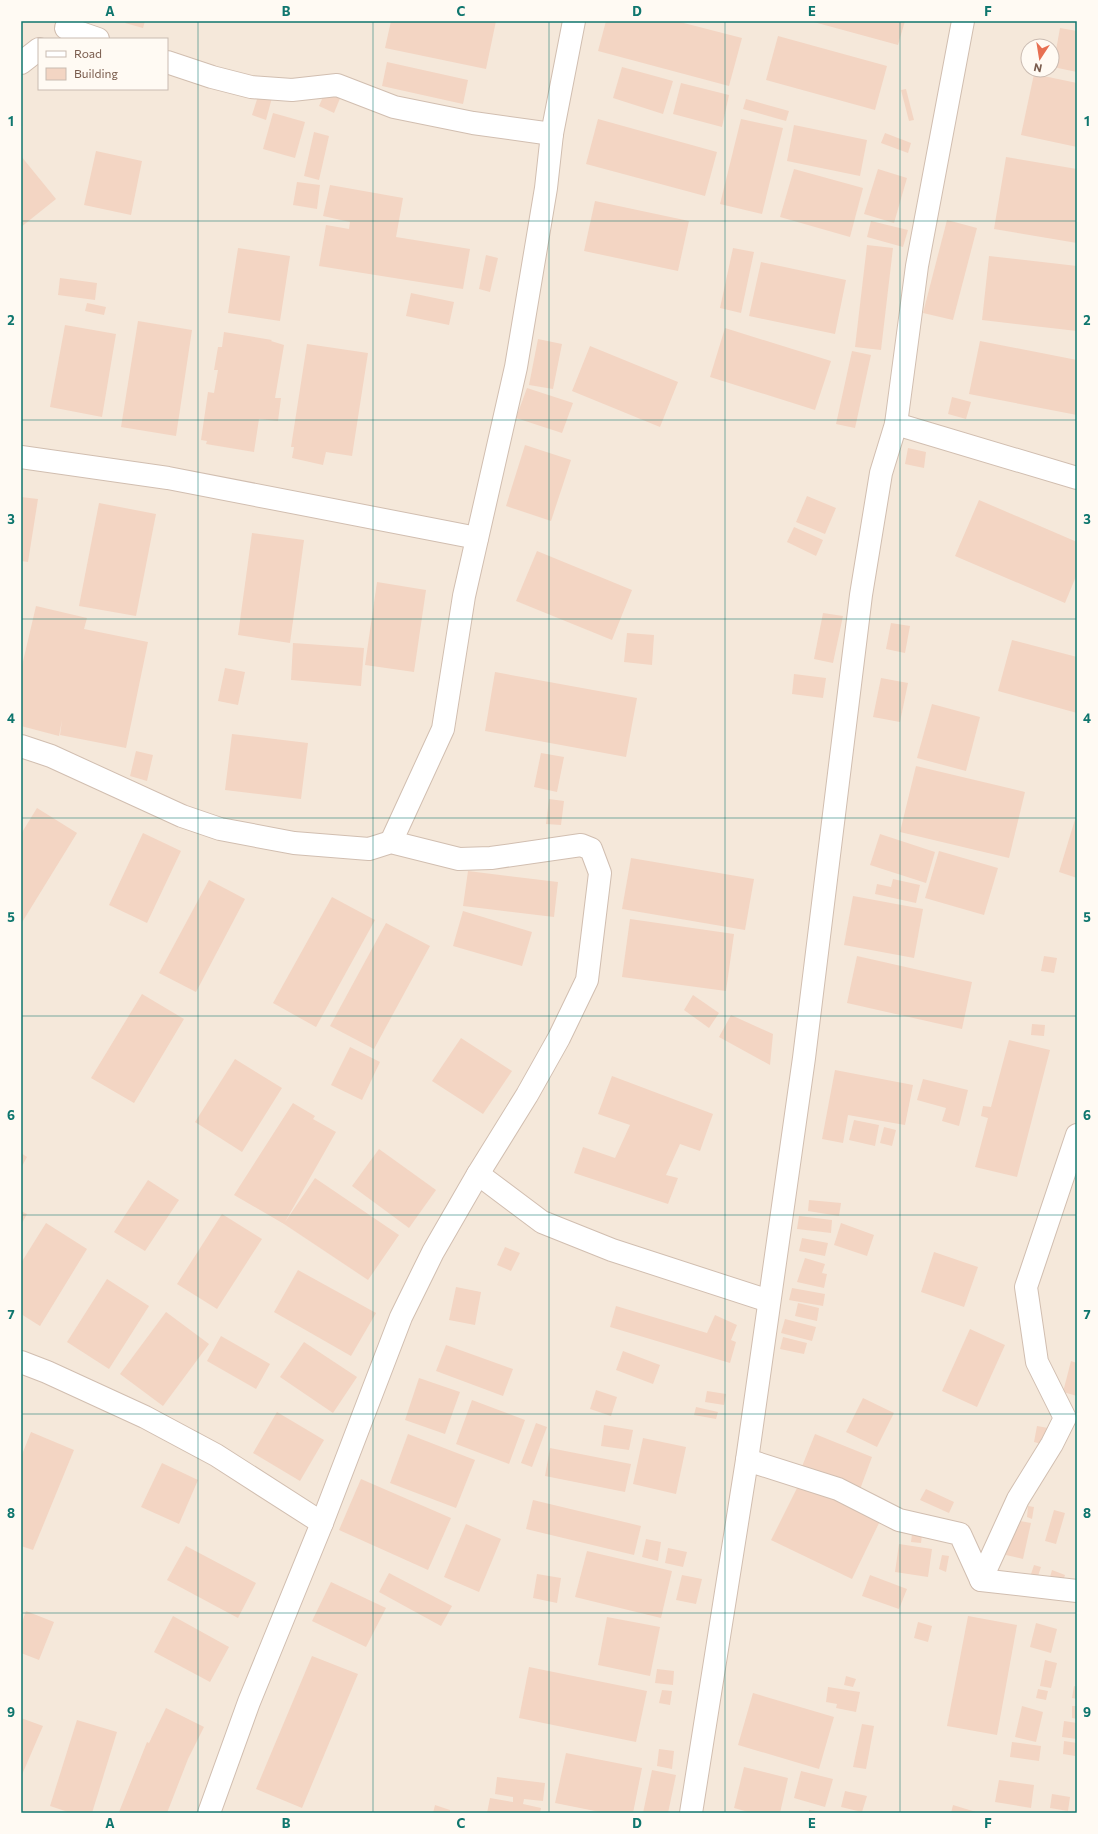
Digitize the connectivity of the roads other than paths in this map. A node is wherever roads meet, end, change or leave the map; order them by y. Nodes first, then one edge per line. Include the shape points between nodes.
1 (574, 21) edge
2 (963, 21) edge
3 (63, 29) edge
4 (94, 38) edge
5 (38, 50) edge
6 (21, 62) edge
7 (168, 62) edge
8 (552, 134) junction
9 (896, 424) junction
10 (21, 457) edge
11 (1077, 478) edge
12 (477, 538) junction
13 (21, 746) edge
14 (391, 842) junction
15 (1077, 1135) edge
16 (478, 1174) junction
17 (769, 1301) junction
18 (21, 1362) edge
19 (1071, 1420) edge
20 (747, 1460) junction
21 (322, 1523) junction
22 (981, 1580) junction
23 (1077, 1591) edge
24 (208, 1813) edge
25 (691, 1813) edge

1 - 8 street
2 - 9 street via 917,266
3 - 4 street
5 - 6 street
7 - 8 street via 251,87 292,90 337,85 394,107 473,123
8 - 12 street via 546,188 516,367
9 - 11 street
9 - 17 street via 881,473 861,595 804,1058
10 - 12 street via 168,478
12 - 14 street via 464,596 443,729
13 - 14 street via 51,756 182,816 220,829 294,843 369,849
14 - 16 street via 459,859 491,858 581,845 591,849 600,873 587,980 559,1038 527,1095
15 - 19 street via 1026,1287 1037,1362
16 - 17 street via 542,1222 612,1250
16 - 21 street via 433,1252 401,1317
17 - 20 street
18 - 21 street via 145,1418 210,1452
19 - 22 street via 1052,1444 1018,1498
20 - 22 street via 838,1489 899,1520 960,1534
20 - 25 street
21 - 24 street via 249,1702
22 - 23 street

